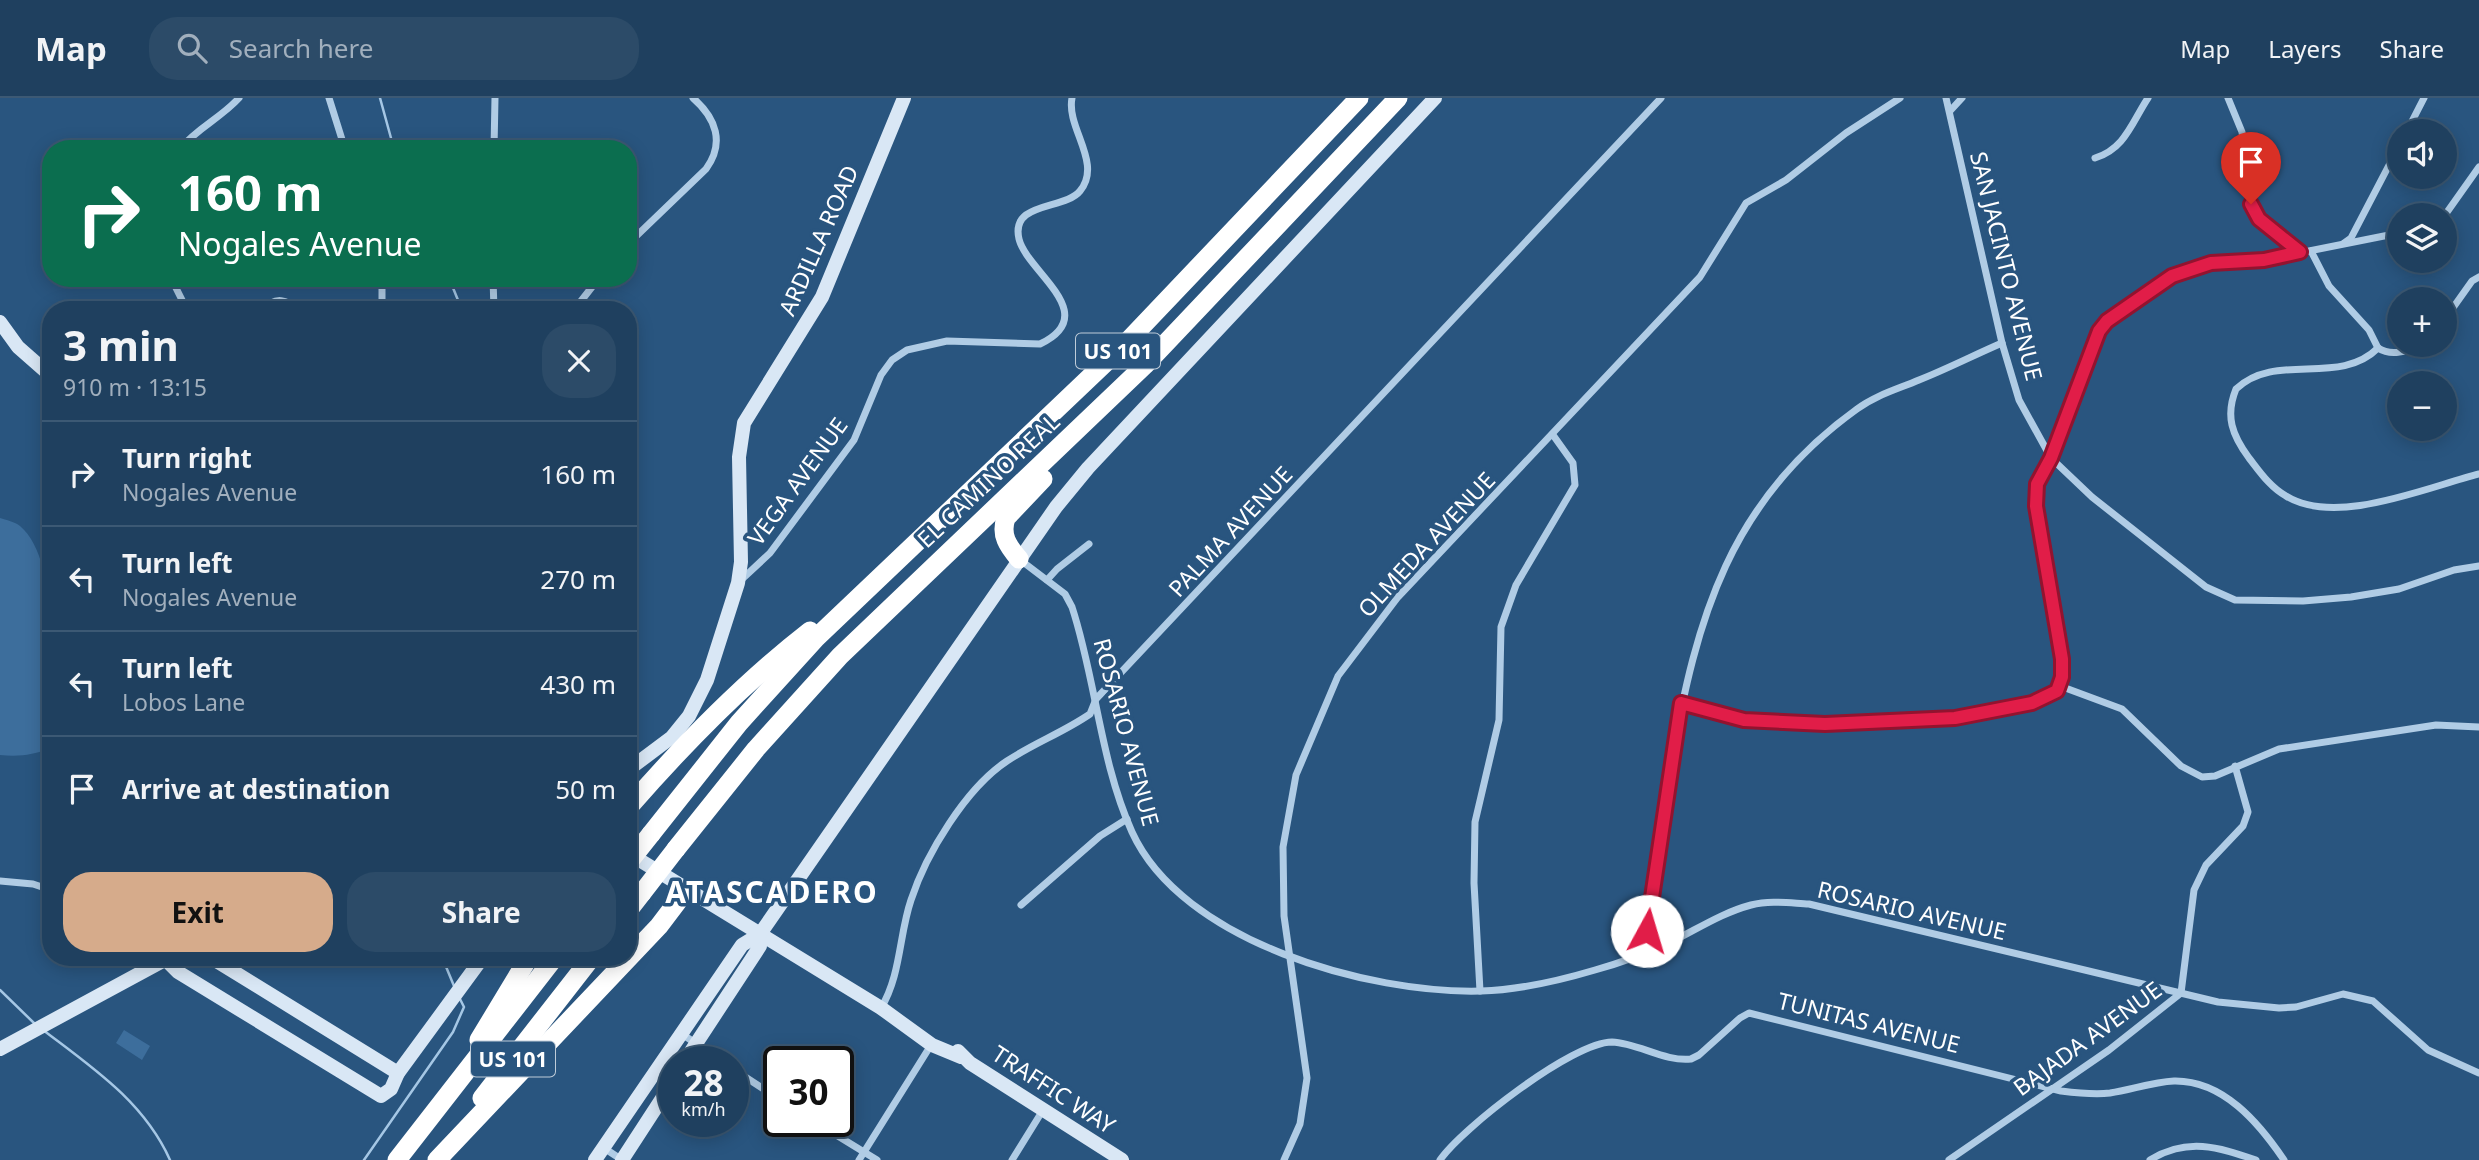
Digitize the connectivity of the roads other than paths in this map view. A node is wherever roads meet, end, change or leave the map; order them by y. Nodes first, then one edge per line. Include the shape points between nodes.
1 (239, 98) edge
2 (329, 98) edge
3 (495, 98) edge
4 (693, 98) edge
5 (904, 98) edge
6 (1072, 98) edge
7 (1359, 98) edge
8 (1398, 98) edge
9 (1434, 98) edge
10 (1661, 98) edge
11 (1900, 98) edge
12 (1946, 98) edge
13 (1962, 98) edge
14 (2148, 98) edge
15 (2228, 98) edge
16 (2424, 98) edge
17 (1950, 111) junction
18 (2413, 119) edge
19 (187, 140) edge
20 (342, 140) edge
21 (494, 140) edge
22 (2095, 158) dead end
23 (2479, 167) edge
24 (2387, 169) edge
25 (2454, 203) edge
26 (637, 235) edge
27 (2387, 236) edge
28 (2340, 246) junction
29 (2311, 251) junction
30 (2300, 252) junction
31 (2479, 277) edge
32 (592, 287) edge
33 (581, 301) edge
34 (2457, 302) edge
35 (0, 322) edge
36 (2002, 343) junction
37 (2378, 348) junction
38 (2387, 352) edge
39 (42, 368) edge
40 (1553, 435) junction
41 (1067, 440) junction
42 (2051, 458) junction
43 (2479, 474) edge
44 (1088, 544) dead end
45 (1019, 559) junction
46 (2479, 566) edge
47 (1048, 580) junction
48 (738, 583) junction
49 (863, 590) junction
50 (2060, 686) junction
51 (1096, 699) junction
52 (1681, 703) junction
53 (2479, 727) edge
54 (637, 764) edge
55 (2235, 766) junction
56 (637, 798) edge
57 (1127, 819) junction
58 (637, 852) edge
59 (637, 858) edge
60 (0, 881) edge
61 (42, 887) edge
62 (687, 889) junction
63 (637, 899) edge
64 (1021, 905) dead end
65 (761, 934) junction
66 (637, 950) edge
67 (1644, 953) junction
68 (1289, 956) junction
69 (151, 966) edge
70 (172, 966) edge
71 (224, 966) edge
72 (476, 966) edge
73 (523, 966) edge
74 (548, 966) edge
75 (585, 966) edge
76 (622, 966) edge
77 (1480, 991) junction
78 (2181, 993) junction
79 (881, 1008) junction
80 (896, 1017) junction
81 (682, 1034) junction
82 (696, 1043) junction
83 (932, 1045) junction
84 (694, 1046) edge
85 (700, 1046) edge
86 (0, 1049) edge
87 (961, 1057) junction
88 (398, 1073) junction
89 (2479, 1073) edge
90 (455, 1086) junction
91 (2051, 1087) junction
92 (658, 1105) edge
93 (1044, 1110) junction
94 (840, 1137) edge
95 (864, 1152) junction
96 (600, 1154) edge
97 (397, 1160) edge
98 (436, 1160) edge
99 (622, 1160) edge
100 (859, 1160) edge
101 (877, 1160) edge
102 (1012, 1160) edge
103 (1122, 1160) edge
104 (1284, 1160) edge
105 (1440, 1160) edge
106 (1949, 1160) edge
107 (2150, 1160) edge
108 (2256, 1160) edge
109 (2284, 1160) edge

1 - 19 street
2 - 20 street
3 - 21 street
4 - 26 street via 715,126 715,154 706,169
5 - 48 street, ARDILLA ROAD via 822,297 744,423 739,457 743,533
6 - 48 street, VEGA AVENUE via 1071,118 1086,159 1085,183 1075,196 1031,211 1018,234 1024,252 1060,296 1063,320 1058,331 1040,344 947,341 907,350 892,360 881,375 854,440 770,553
7 - 49 highway, EL CAMINO REAL / US 101 via 1126,343
8 - 41 highway, EL CAMINO REAL / US 101 via 1206,302
9 - 45 street via 1088,468
10 - 51 street, PALMA AVENUE
11 - 40 street, OLMEDA AVENUE via 1786,180 1746,203 1700,277
12 - 17 street, SAN JACINTO AVENUE
13 - 17 street
14 - 22 street via 2123,141
15 - 30 street via 2242,132 2253,212
16 - 18 street
17 - 36 street, SAN JACINTO AVENUE
23 - 25 street
24 - 28 street via 2351,238
27 - 28 street
28 - 29 street
29 - 30 street
29 - 37 street via 2329,286 2369,330
30 - 42 street via 2191,269 2172,276 2107,321
31 - 34 street
32 - 33 street
35 - 39 street via 18,347
36 - 42 street, SAN JACINTO AVENUE via 2027,419
36 - 52 street via 1857,409 1777,484 1758,506 1722,571 1696,639
37 - 38 street
37 - 43 street via 2353,365 2257,373 2236,389 2230,418 2235,438 2268,483 2288,498 2314,505 2350,506
40 - 68 street, OLMEDA AVENUE via 1398,597 1338,676 1307,744 1289,810 1281,884
40 - 77 street via 1573,463 1575,485 1516,585 1502,627 1499,720 1475,822
41 - 45 highway via 1053,468 1006,518 1005,539
41 - 63 highway, EL CAMINO REAL / US 101, bridge via 840,656 756,749
42 - 46 street, SAN JACINTO AVENUE via 2092,497 2188,573 2212,591 2235,600 2351,597 2399,589
42 - 50 street via 2040,474 2036,495 2062,659
44 - 47 street
45 - 47 street, ROSARIO AVENUE
45 - 65 street
47 - 51 street, ROSARIO AVENUE via 1072,607
48 - 54 street, ARDILLA ROAD via 706,680 689,716 662,747
49 - 56 highway via 777,657
49 - 58 highway, EL CAMINO REAL / US 101, bridge via 739,723
50 - 52 street via 2041,700 2007,708 1955,718 1872,723 1802,725 1744,720
50 - 55 street via 2122,709 2193,774 2209,778
51 - 57 street, ROSARIO AVENUE
51 - 79 street, PALMA AVENUE via 1090,714 1009,760 971,794 914,890 891,989
52 - 67 street
53 - 55 street via 2436,725 2327,741 2279,749
55 - 78 street, BAJADA AVENUE via 2248,812 2243,826 2206,865 2196,884
57 - 64 street via 1100,836
57 - 68 street, ROSARIO AVENUE via 1151,863 1186,902
59 - 62 street, TRAFFIC WAY
60 - 61 street
62 - 65 street, TRAFFIC WAY
62 - 66 highway
65 - 79 street, TRAFFIC WAY
65 - 81 street via 742,945
65 - 82 street via 755,954
67 - 77 street, ROSARIO AVENUE via 1553,980
67 - 78 street, ROSARIO AVENUE via 1737,910 1779,902 1827,906
68 - 77 street, ROSARIO AVENUE via 1371,979
68 - 104 street, OLMEDA AVENUE via 1307,1078 1300,1124
69 - 86 street
70 - 88 street via 381,1096 391,1089
71 - 88 street
72 - 88 street
73 - 90 highway
74 - 90 highway, US 101
75 - 98 highway, US 101
76 - 98 highway
78 - 89 street, ROSARIO AVENUE via 2260,1008 2296,1007 2343,994 2373,1001 2428,1050
78 - 91 street, BAJADA AVENUE via 2109,1050
79 - 80 street, TRAFFIC WAY
80 - 83 street, TRAFFIC WAY
80 - 87 street, TRAFFIC WAY via 934,1035
81 - 82 street
81 - 96 street
82 - 84 street
82 - 85 street
83 - 87 street, TRAFFIC WAY
83 - 95 street
87 - 93 street, TRAFFIC WAY
90 - 97 highway, US 101
91 - 105 street, TUNITAS AVENUE via 1749,1013 1691,1059 1612,1042 1587,1047 1477,1122
91 - 106 street, BAJADA AVENUE
91 - 109 street via 2096,1094 2175,1081 2204,1086 2239,1107
92 - 99 street
93 - 102 street
93 - 103 street, TRAFFIC WAY
94 - 95 street
95 - 100 street
95 - 101 street
96 - 99 street
107 - 108 street via 2189,1144

